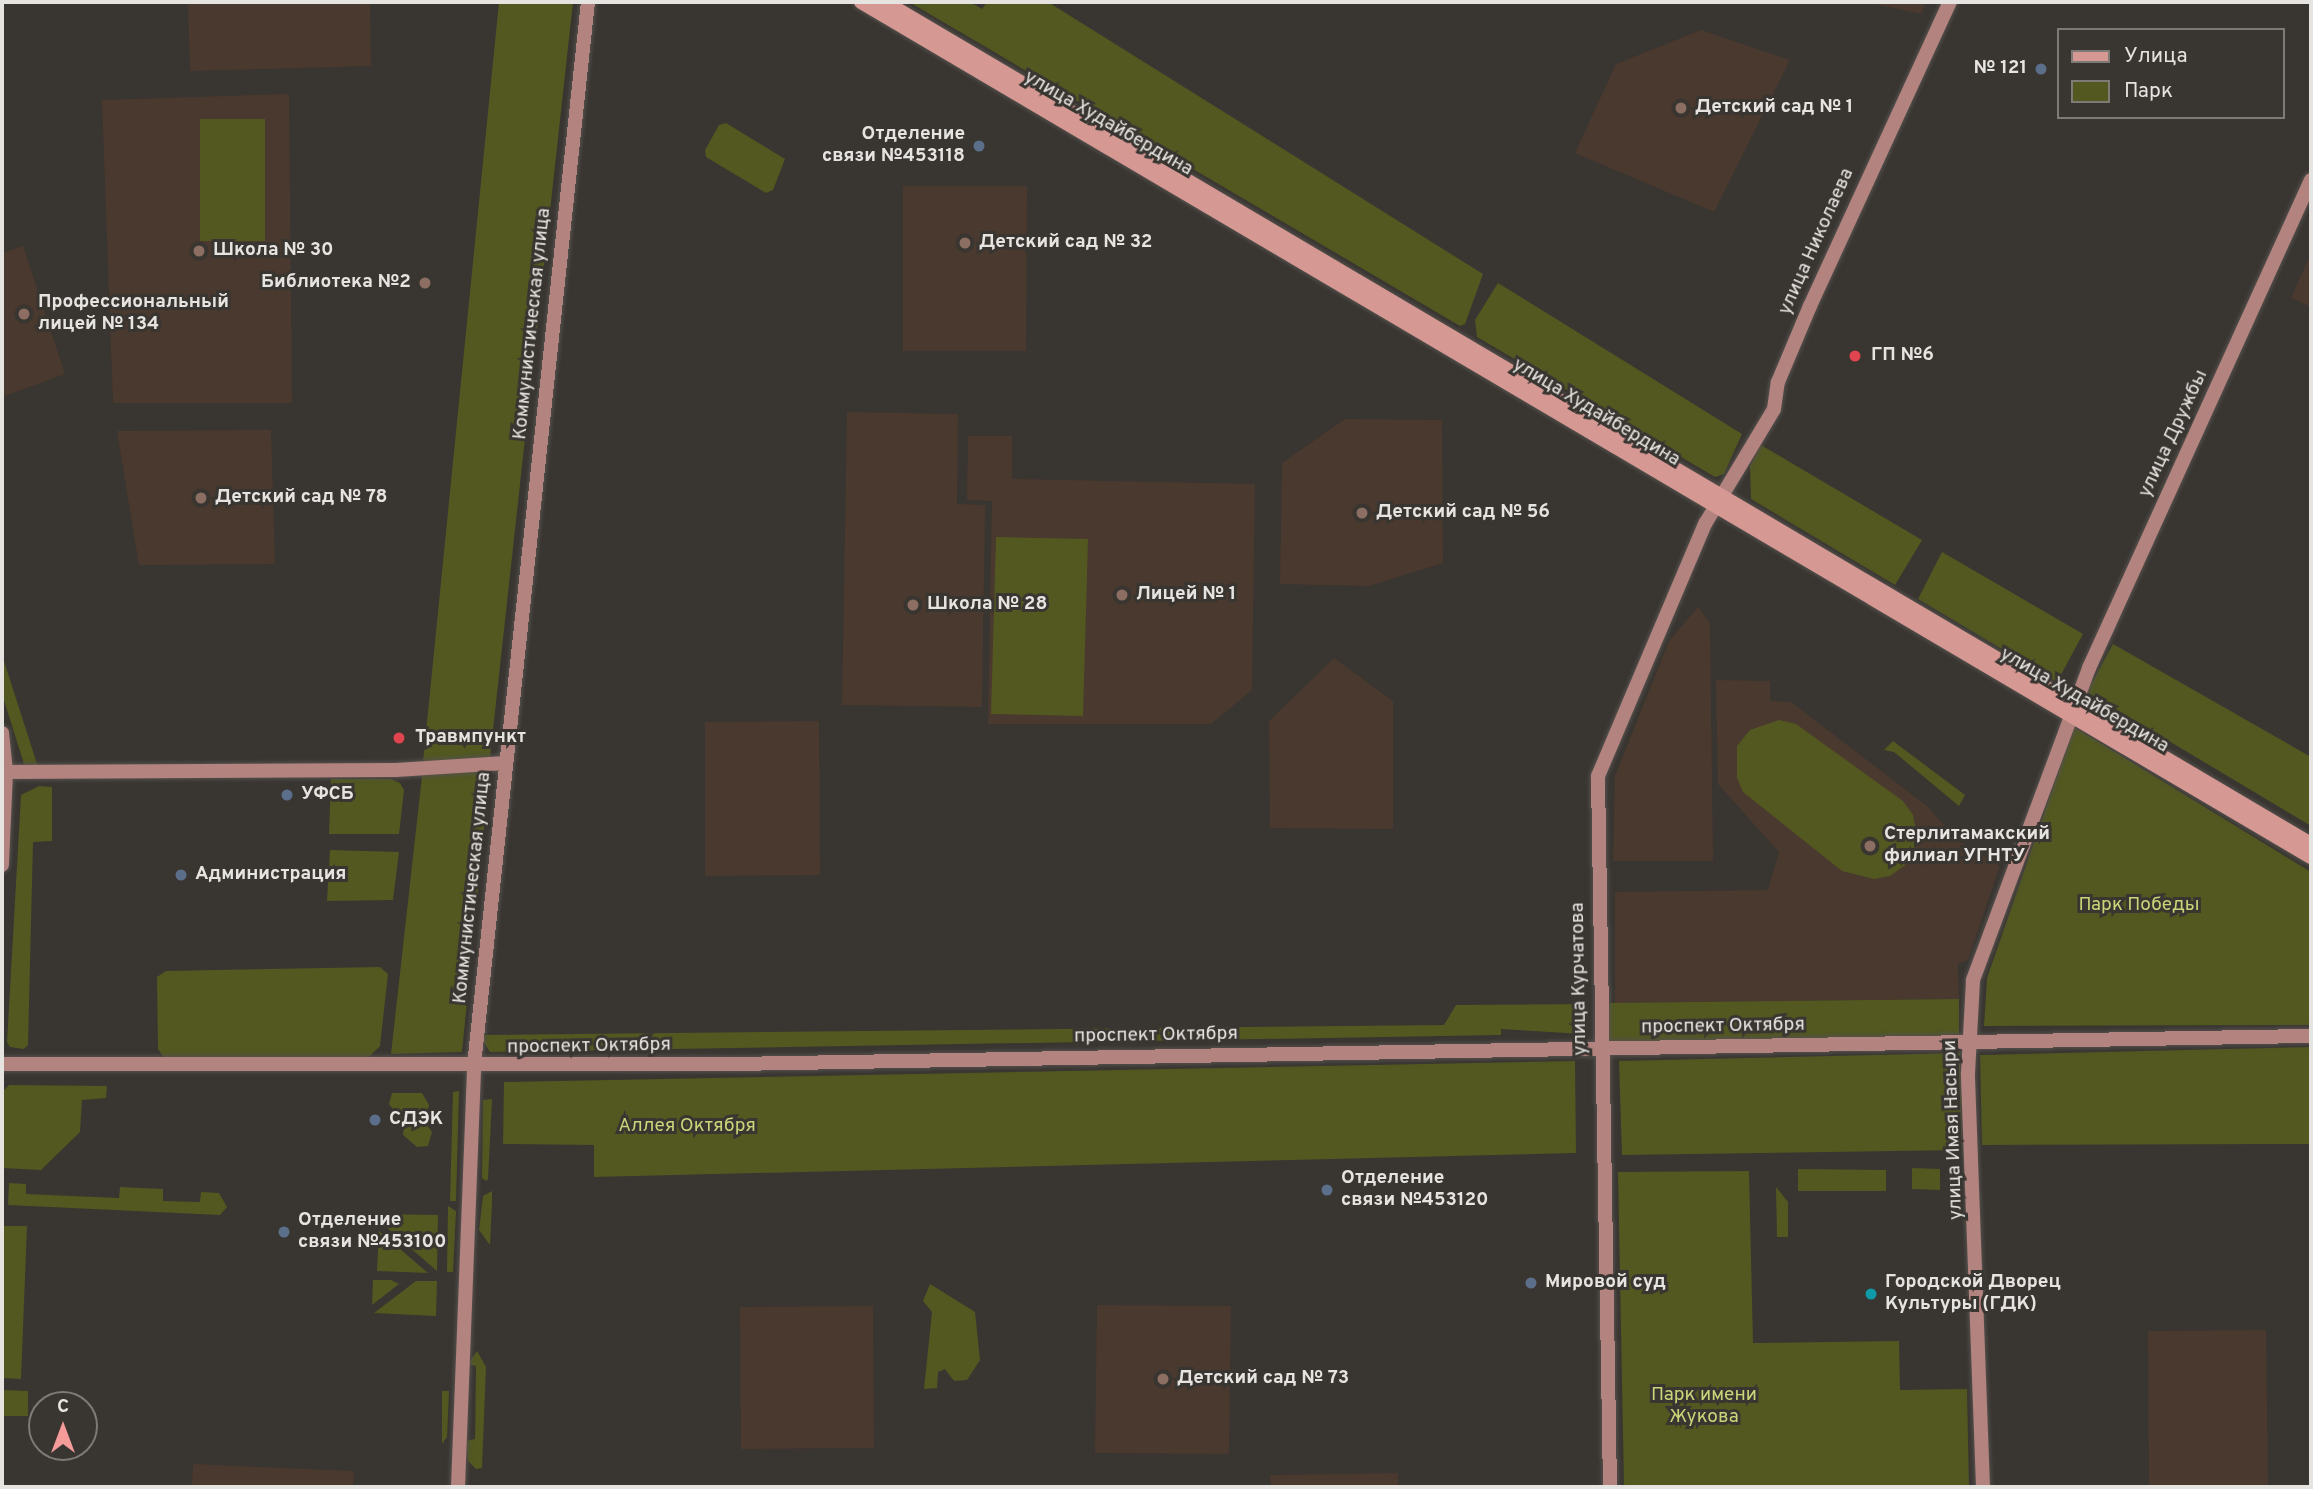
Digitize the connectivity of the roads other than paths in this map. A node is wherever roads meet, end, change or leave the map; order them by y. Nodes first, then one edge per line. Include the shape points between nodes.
1 (588, 2) edge
2 (861, 2) edge
3 (885, 2) edge
4 (1950, 2) edge
5 (2311, 180) edge
6 (1718, 501) junction
7 (2072, 711) junction
8 (2, 733) edge
9 (505, 763) junction
10 (4, 772) edge
11 (2311, 844) edge
12 (2311, 857) edge
13 (2, 865) edge
14 (2311, 1036) edge
15 (1969, 1044) junction
16 (1600, 1047) junction
17 (2, 1064) edge
18 (474, 1065) junction
19 (458, 1487) edge
20 (1610, 1487) edge
21 (1983, 1487) edge

1 - 9 main road, Коммунистическая улица
2 - 6 main road, улица Худайбердина
3 - 6 main road, улица Худайбердина
4 - 6 main road, улица Николаева via 1810,306 1778,382 1774,409
5 - 7 main road, улица Дружбы
6 - 7 main road, улица Худайбердина
6 - 16 main road, улица Курчатова via 1598,776
7 - 11 main road, улица Худайбердина
7 - 12 main road, улица Худайбердина
7 - 15 main road, улица Имая Насыри via 1973,980
8 - 10 main road
9 - 10 main road via 396,770
9 - 18 main road, Коммунистическая улица
10 - 13 main road
14 - 15 main road, проспект Октября
15 - 16 main road, проспект Октября
15 - 21 main road, улица Имая Насыри
16 - 18 main road, проспект Октября via 762,1064
16 - 20 main road, улица Курчатова
17 - 18 main road, проспект Октября
18 - 19 main road, Коммунистическая улица

